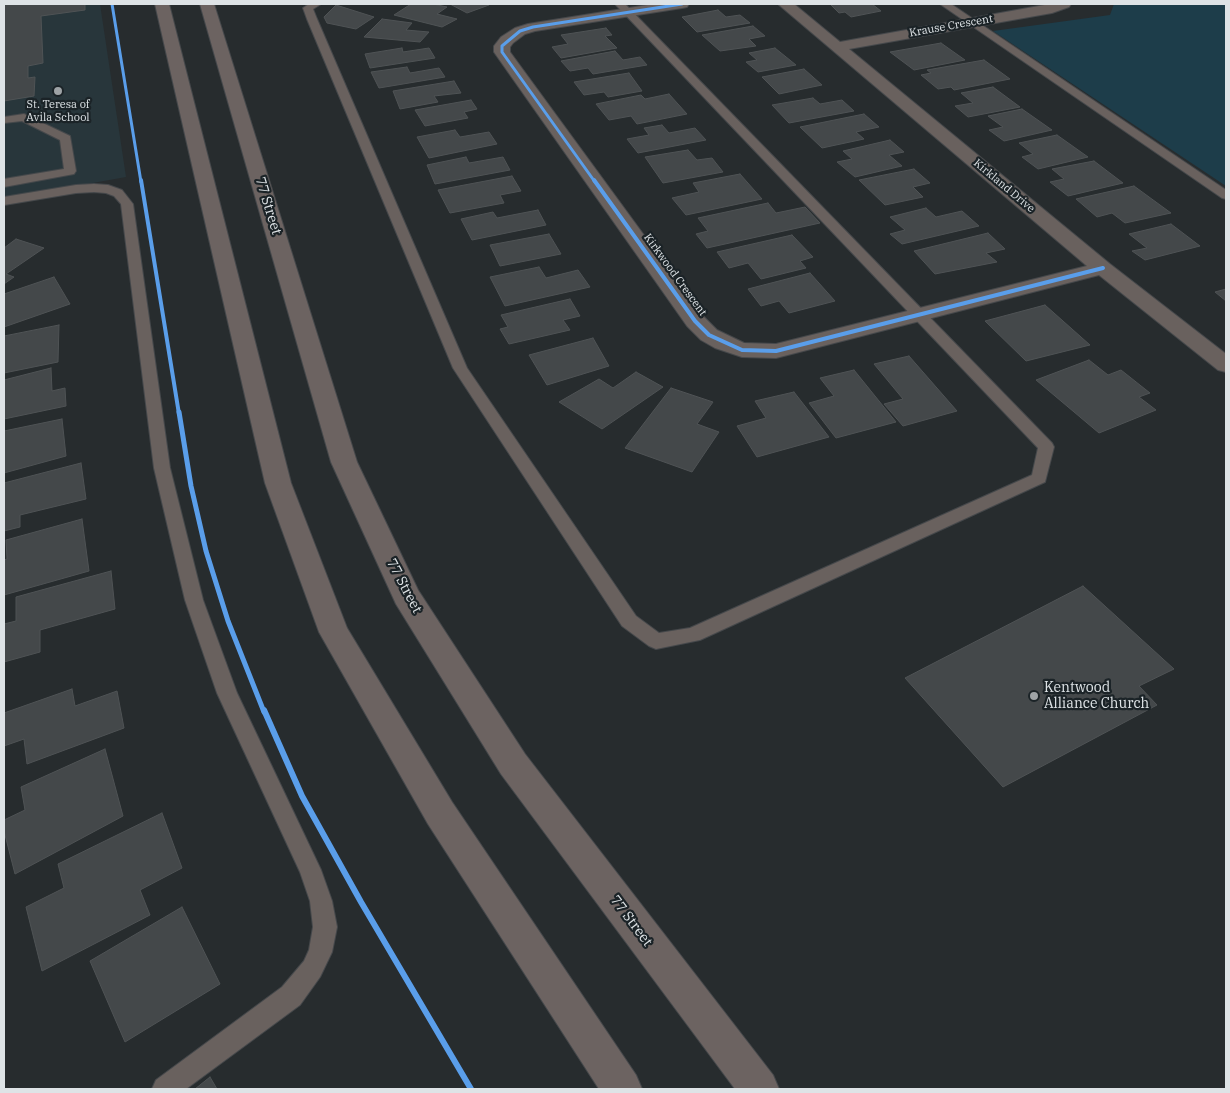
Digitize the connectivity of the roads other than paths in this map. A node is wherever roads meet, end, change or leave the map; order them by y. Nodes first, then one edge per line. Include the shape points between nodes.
1 (162, 4) edge
2 (207, 4) edge
3 (316, 4) edge
4 (682, 4) edge
5 (785, 4) edge
6 (945, 4) edge
7 (1064, 4) edge
8 (624, 8) edge
9 (972, 22) junction
10 (836, 47) junction
11 (4, 120) edge
12 (4, 183) edge
13 (1226, 195) edge
14 (4, 201) edge
15 (1103, 268) junction
16 (919, 315) junction
17 (1226, 365) edge
18 (165, 1089) edge
19 (622, 1089) edge
20 (759, 1089) edge

1 - 19 main road via 278,483 334,632 440,813
2 - 20 main road, 77 Street via 344,462 406,596 513,764
3 - 16 lane via 308,8 309,13 460,368 629,622 656,641 693,635 1039,478 1046,447
4 - 8 street, Kirkwood Crescent
5 - 10 street, Kirkland Drive
6 - 9 lane
7 - 9 street, Krause Crescent
8 - 16 lane
8 - 16 street, Kirkwood Crescent via 520,31 507,40 502,52 695,321 723,343 759,352 794,347
9 - 10 street, Krause Crescent
9 - 13 lane
10 - 15 street, Kirkland Drive
11 - 12 lane via 24,117 66,138 70,171
14 - 18 lane via 94,188 118,193 127,204 162,468 194,600 227,693 310,870 321,901 325,927 320,952 312,969 291,996
15 - 16 street, Kirkwood Crescent
15 - 17 street, Kirkland Drive

